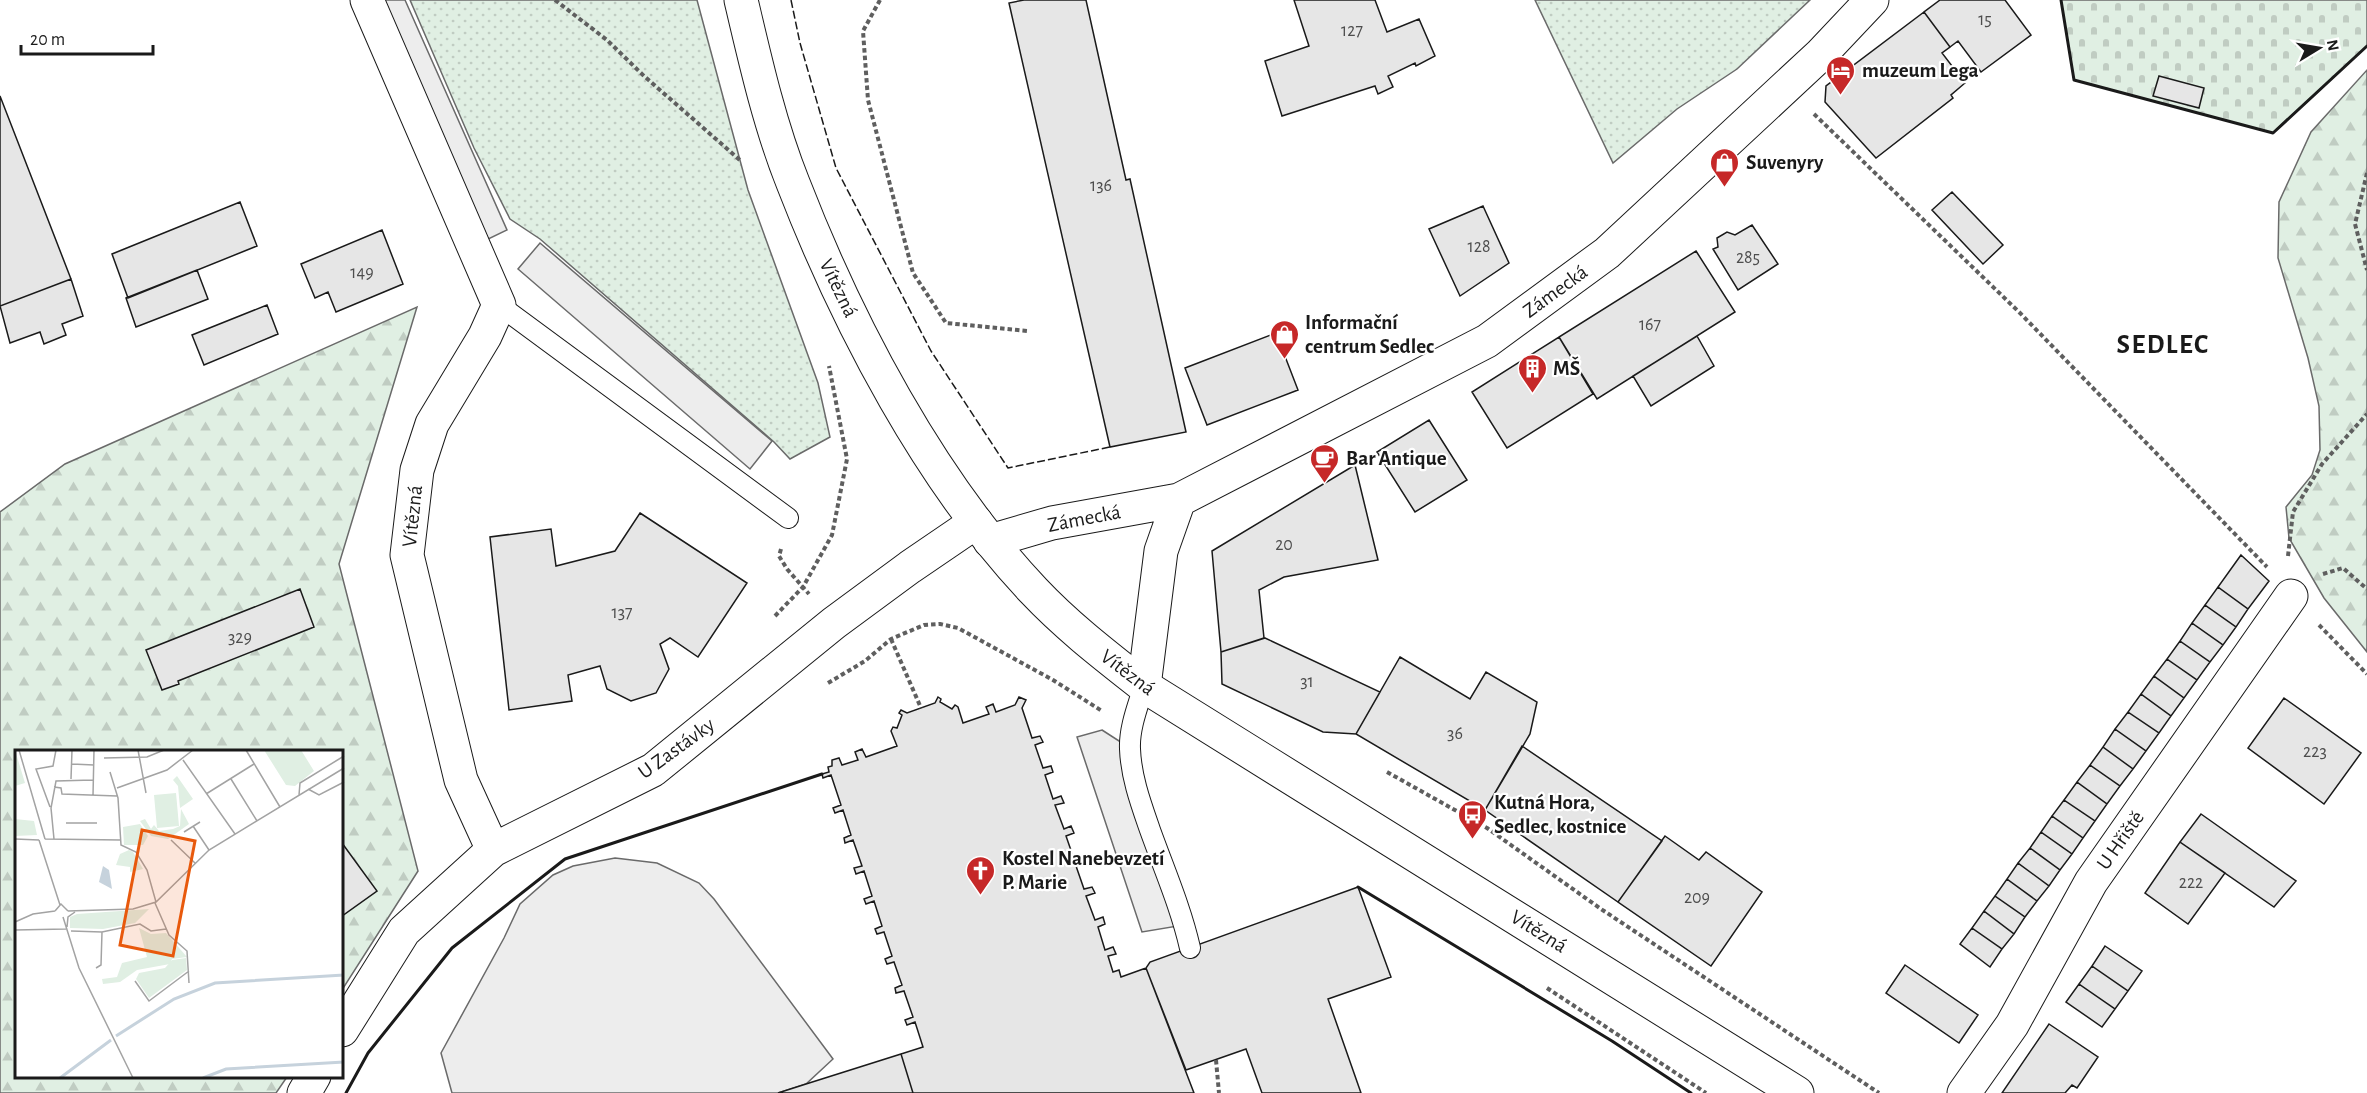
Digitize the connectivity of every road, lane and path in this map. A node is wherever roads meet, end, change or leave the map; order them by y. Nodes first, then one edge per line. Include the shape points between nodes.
1 (367, 0) edge
2 (555, 0) edge
3 (741, 0) edge
4 (880, 0) edge
5 (1872, 0) edge
6 (1814, 113) dead end
7 (746, 165) dead end
8 (2367, 173) edge
9 (2367, 270) edge
10 (499, 305) junction
11 (1028, 331) dead end
12 (829, 363) dead end
13 (2367, 414) edge
14 (1179, 501) junction
15 (788, 518) joint
16 (983, 531) junction
17 (2288, 590) junction
18 (891, 639) junction
19 (2367, 674) edge
20 (826, 684) dead end
21 (1144, 686) junction
22 (921, 708) dead end
23 (1131, 729) junction
24 (1387, 772) dead end
25 (493, 850) junction
26 (1190, 948) dead end
27 (1540, 983) dead end
28 (344, 1027) edge
29 (1216, 1060) dead end
30 (313, 1078) edge
31 (304, 1093) edge
32 (1219, 1093) edge
33 (1706, 1093) edge
34 (1797, 1093) edge
35 (1879, 1093) edge
36 (1964, 1093) edge

1 - 10 street
2 - 7 path via 607,40
3 - 16 street, Vítězná via 792,182 821,250 891,390
4 - 11 path via 863,31 868,100 914,273 946,323
5 - 14 street, Zámecká via 1821,54 1607,253 1487,341
6 - 17 path via 2019,312
8 - 9 path via 2355,224
10 - 15 lane
10 - 25 street, Vítězná via 485,336 432,424 417,470 407,555 461,780
12 - 15 path via 847,459 832,536 803,587 779,556
13 - 17 path via 2322,464 2293,512
14 - 16 street, Zámecká
14 - 21 street via 1161,550
16 - 21 street, Vítězná via 1064,620
16 - 25 street, U Zastávky via 910,567 834,623 653,770
17 - 19 path
17 - 36 street, U Hřiště via 2091,882 2012,1025
18 - 20 path via 865,661
18 - 22 path
18 - 23 path via 924,625 958,628
21 - 23 lane
21 - 34 street, Vítězná
23 - 26 lane via 1132,770 1138,796
24 - 35 path via 1486,828
25 - 28 street, U Zastávky via 404,931
27 - 33 path
29 - 32 path
30 - 31 street

